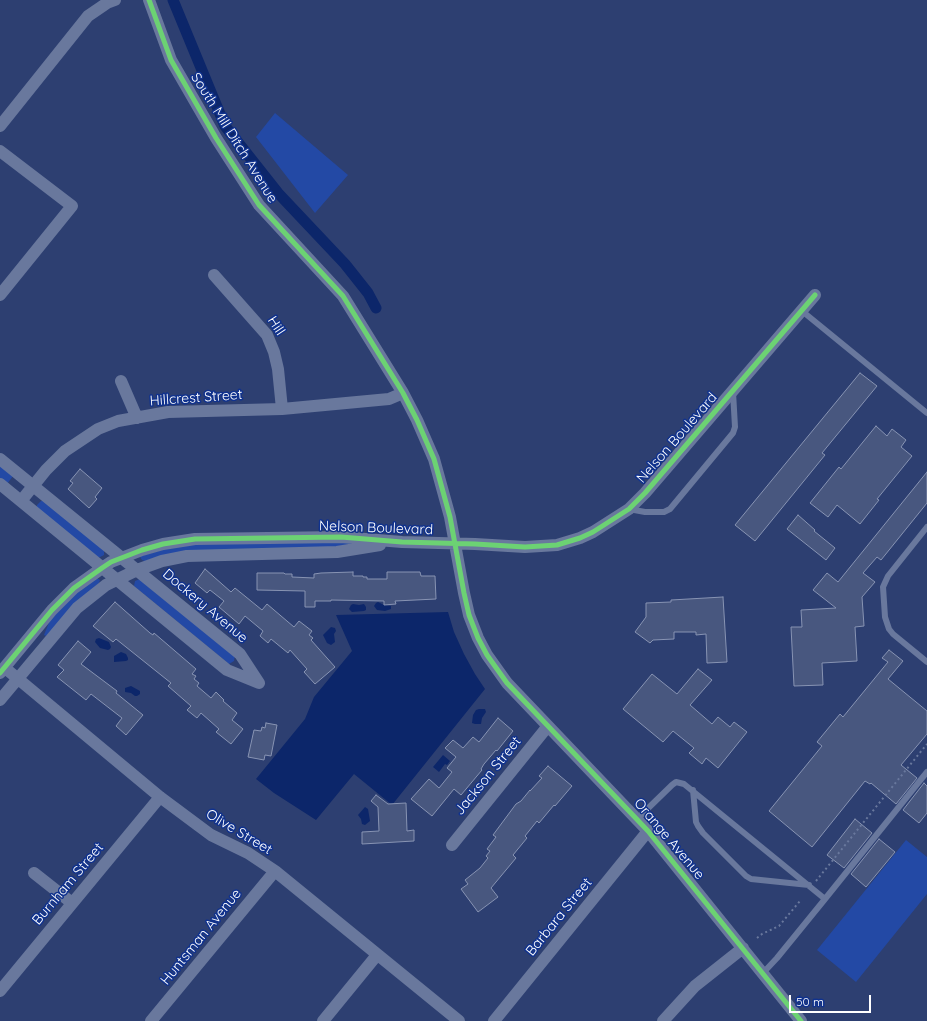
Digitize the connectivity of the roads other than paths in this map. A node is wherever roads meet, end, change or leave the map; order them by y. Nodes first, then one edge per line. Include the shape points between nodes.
1 (115, 0) edge
2 (149, 0) edge
3 (0, 126) edge
4 (0, 151) edge
5 (214, 275) dead end
6 (0, 295) edge
7 (815, 295) dead end
8 (802, 311) junction
9 (121, 382) dead end
10 (403, 392) junction
11 (733, 392) junction
12 (282, 408) junction
13 (927, 413) edge
14 (136, 418) junction
15 (0, 459) edge
16 (0, 484) edge
17 (33, 486) junction
18 (21, 501) junction
19 (629, 509) junction
20 (927, 527) edge
21 (402, 542) junction
22 (456, 543) junction
23 (122, 558) junction
24 (102, 568) junction
25 (137, 570) junction
26 (116, 580) junction
27 (927, 662) edge
28 (2, 671) edge
29 (17, 679) junction
30 (507, 683) joint
31 (0, 700) edge
32 (548, 726) junction
33 (927, 772) edge
34 (693, 790) junction
35 (160, 797) junction
36 (637, 819) junction
37 (648, 831) junction
38 (452, 845) dead end
39 (274, 871) junction
40 (34, 873) dead end
41 (809, 885) junction
42 (825, 899) junction
43 (72, 903) junction
44 (742, 948) junction
45 (377, 955) junction
46 (763, 973) junction
47 (0, 991) edge
48 (151, 1021) edge
49 (323, 1021) edge
50 (459, 1021) edge
51 (494, 1021) edge
52 (663, 1021) edge
53 (801, 1021) edge

1 - 3 street via 88,16
2 - 10 street, South Mill Ditch Avenue via 171,60 255,199 343,296
4 - 6 street via 72,206
5 - 12 street, Hill via 267,335 275,358
7 - 8 street, Nelson Boulevard
8 - 11 street, Nelson Boulevard
8 - 13 lane
9 - 14 street
10 - 12 street, Hillcrest Street via 389,398
10 - 22 street, South Mill Ditch Avenue via 434,459
11 - 19 street, Nelson Boulevard
11 - 19 lane via 735,427 732,433 670,509 664,512
12 - 14 street, Hillcrest Street via 168,412
14 - 17 street, Hillcrest Street via 118,421 87,436 65,451
15 - 17 street, Dockery Avenue
16 - 18 street, Dockery Avenue
17 - 18 street, Hillcrest Street
17 - 23 street, Dockery Avenue
18 - 24 street, Dockery Avenue
19 - 22 street, Nelson Boulevard via 593,532 557,545 525,547
20 - 27 lane via 888,576 883,587 885,617 889,629
21 - 22 street, Nelson Boulevard
21 - 23 street, Nelson Boulevard via 341,537 185,540 152,546
21 - 25 street, Nelson Boulevard via 337,552 187,556
22 - 30 street, South Mill Ditch Avenue via 464,593 473,626 486,655
23 - 24 street, Nelson Boulevard
23 - 25 street, Dockery Avenue
24 - 26 street, Dockery Avenue
24 - 28 street, Nelson Boulevard via 74,588 60,602
25 - 26 street, Nelson Boulevard
25 - 26 street, Dockery Avenue via 240,654 259,682 227,670
26 - 29 street, Nelson Boulevard via 74,611
28 - 29 street, Olive Street
29 - 31 street, Nelson Boulevard
29 - 35 street, Olive Street
30 - 32 street, Orange Avenue
32 - 36 street, Orange Avenue
32 - 38 street, Jackson Street
33 - 42 lane
34 - 36 lane via 680,782 672,784
34 - 41 lane
34 - 41 lane via 698,826 746,876 752,880
35 - 39 street, Olive Street via 211,835 248,853
35 - 43 street, Burnham Street
36 - 37 street, Orange Avenue
37 - 44 street, Orange Avenue
37 - 51 street, Barbara Street
39 - 45 street, Olive Street
39 - 48 street, Huntsman Avenue
40 - 43 street
41 - 42 lane
42 - 46 lane
43 - 47 street, Burnham Street
44 - 46 street, Orange Avenue
44 - 52 street via 695,986
45 - 49 street
45 - 50 street, Olive Street
46 - 53 street, Orange Avenue

